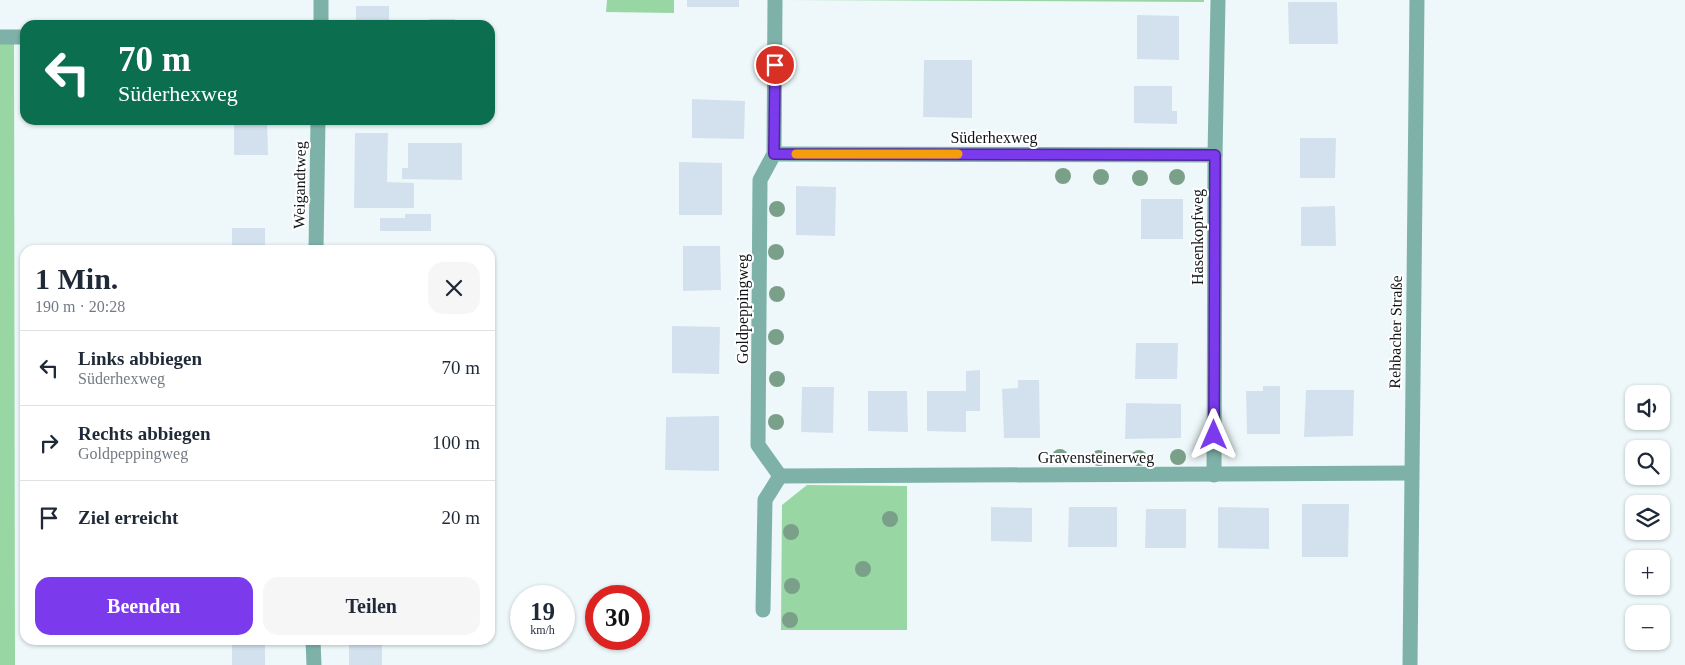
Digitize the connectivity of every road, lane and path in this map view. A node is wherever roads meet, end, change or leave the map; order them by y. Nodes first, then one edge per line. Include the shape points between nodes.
1 (322, 0) edge
2 (776, 0) edge
3 (1218, 0) edge
4 (1417, 0) edge
5 (321, 20) edge
6 (0, 37) edge
7 (20, 37) edge
8 (318, 125) edge
9 (774, 154) junction
10 (1215, 155) junction
11 (316, 245) edge
12 (1411, 473) junction
13 (1214, 475) junction
14 (780, 476) junction
15 (763, 610) dead end
16 (314, 645) edge
17 (314, 665) edge
18 (1410, 665) edge

1 - 5 street
2 - 9 street, Goldpeppingweg
3 - 10 street, Hasenkopfweg
4 - 12 street, Rehbacher Straße
6 - 7 street
8 - 11 street, Weigandtweg
9 - 10 street, Süderhexweg
9 - 14 street, Goldpeppingweg via 760,180 758,445
10 - 13 street, Hasenkopfweg
12 - 13 street, Gravensteinerweg
12 - 18 street, Rehbacher Straße
13 - 14 street, Gravensteinerweg
14 - 15 street via 765,500
16 - 17 street

